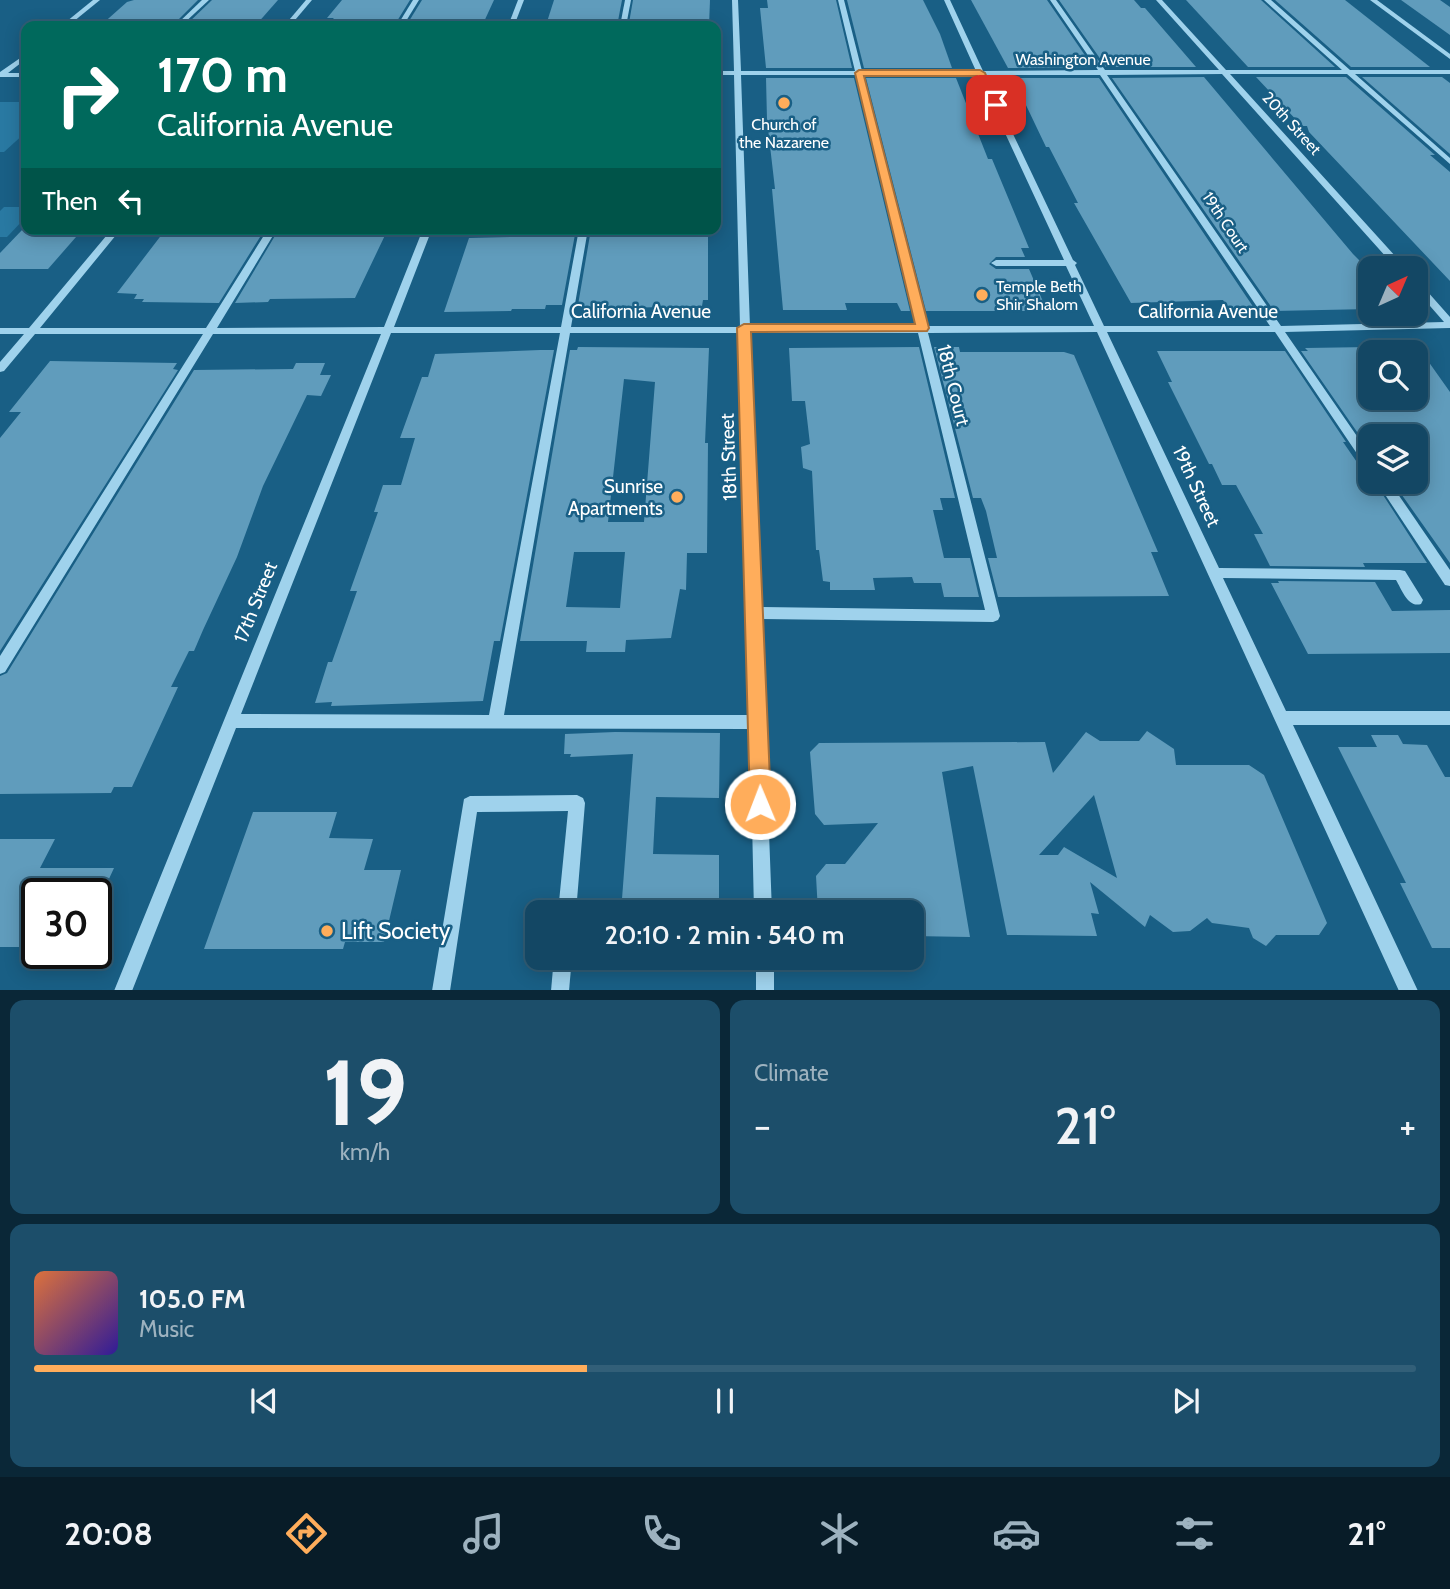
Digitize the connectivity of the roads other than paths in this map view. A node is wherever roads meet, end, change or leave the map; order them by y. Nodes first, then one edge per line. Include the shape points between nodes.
1 (97, 0) edge
2 (206, 0) edge
3 (309, 0) edge
4 (416, 0) edge
5 (521, 0) edge
6 (628, 0) edge
7 (735, 0) edge
8 (841, 0) edge
9 (947, 0) edge
10 (1053, 0) edge
11 (1159, 0) edge
12 (1267, 0) edge
13 (1373, 0) edge
14 (70, 21) edge
15 (183, 21) edge
16 (291, 21) edge
17 (403, 21) edge
18 (513, 21) edge
19 (624, 21) edge
20 (1450, 57) edge
21 (21, 59) edge
22 (1226, 72) junction
23 (1350, 72) junction
24 (1450, 72) edge
25 (721, 73) edge
26 (738, 73) junction
27 (859, 73) junction
28 (980, 73) junction
29 (1103, 73) junction
30 (1, 75) edge
31 (21, 75) edge
32 (1450, 162) edge
33 (112, 235) edge
34 (269, 235) edge
35 (426, 235) edge
36 (583, 235) edge
37 (1390, 256) edge
38 (996, 263) dead end
39 (1072, 263) junction
40 (1428, 298) edge
41 (1450, 324) edge
42 (387, 328) junction
43 (565, 328) junction
44 (744, 328) junction
45 (922, 328) junction
46 (1099, 328) junction
47 (1279, 329) junction
48 (210, 330) junction
49 (0, 331) edge
50 (32, 331) junction
51 (0, 369) edge
52 (1358, 446) edge
53 (1391, 494) edge
54 (1215, 573) junction
55 (1450, 581) edge
56 (1416, 600) dead end
57 (756, 613) junction
58 (0, 668) edge
59 (1282, 718) junction
60 (1450, 718) edge
61 (230, 721) junction
62 (758, 722) junction
63 (495, 723) junction
64 (568, 900) edge
65 (763, 900) edge
66 (562, 970) edge
67 (765, 970) edge
68 (123, 990) edge
69 (441, 990) edge
70 (560, 990) edge
71 (765, 990) edge
72 (1409, 990) edge

1 - 14 street
2 - 15 street
3 - 16 street
4 - 17 street
5 - 18 street
6 - 19 street
7 - 26 street, 18th Street
8 - 27 street, 18th Court
9 - 28 street, 19th Street
10 - 29 street, 19th Court
11 - 22 street, 20th Street
12 - 23 street
13 - 20 street
21 - 30 street
22 - 23 street, Washington Avenue
22 - 29 street, Washington Avenue
22 - 37 street, 20th Street
23 - 24 street, Washington Avenue
23 - 32 street
25 - 26 street, Washington Avenue
26 - 27 street, Washington Avenue
26 - 44 street, 18th Street
27 - 28 street, Washington Avenue
27 - 45 street, 18th Court
28 - 29 street, Washington Avenue
28 - 39 street, 19th Street
29 - 47 street, 19th Court
30 - 31 street
33 - 50 street
34 - 48 street
35 - 42 street, 17th Street
36 - 43 street
38 - 39 street
39 - 46 street, 19th Street
40 - 41 street
41 - 47 street, California Avenue
42 - 43 street, California Avenue
42 - 48 street, California Avenue
42 - 61 street, 17th Street
43 - 44 street, California Avenue
43 - 63 street
44 - 45 street, California Avenue
44 - 57 street, 18th Street
45 - 46 street, California Avenue
45 - 57 street, 18th Court via 993,616
46 - 47 street, California Avenue
46 - 54 street, 19th Street
47 - 52 street, 19th Court
48 - 50 street, California Avenue
48 - 58 street
49 - 50 street, California Avenue
50 - 51 street
53 - 55 street
54 - 56 street via 1400,575
54 - 59 street, 19th Street
57 - 62 street, 18th Street
59 - 60 street
59 - 72 street, 19th Street
61 - 63 street
61 - 68 street, 17th Street
62 - 63 street
62 - 65 street, 18th Street
64 - 69 street via 577,803 470,804
66 - 70 street
67 - 71 street

